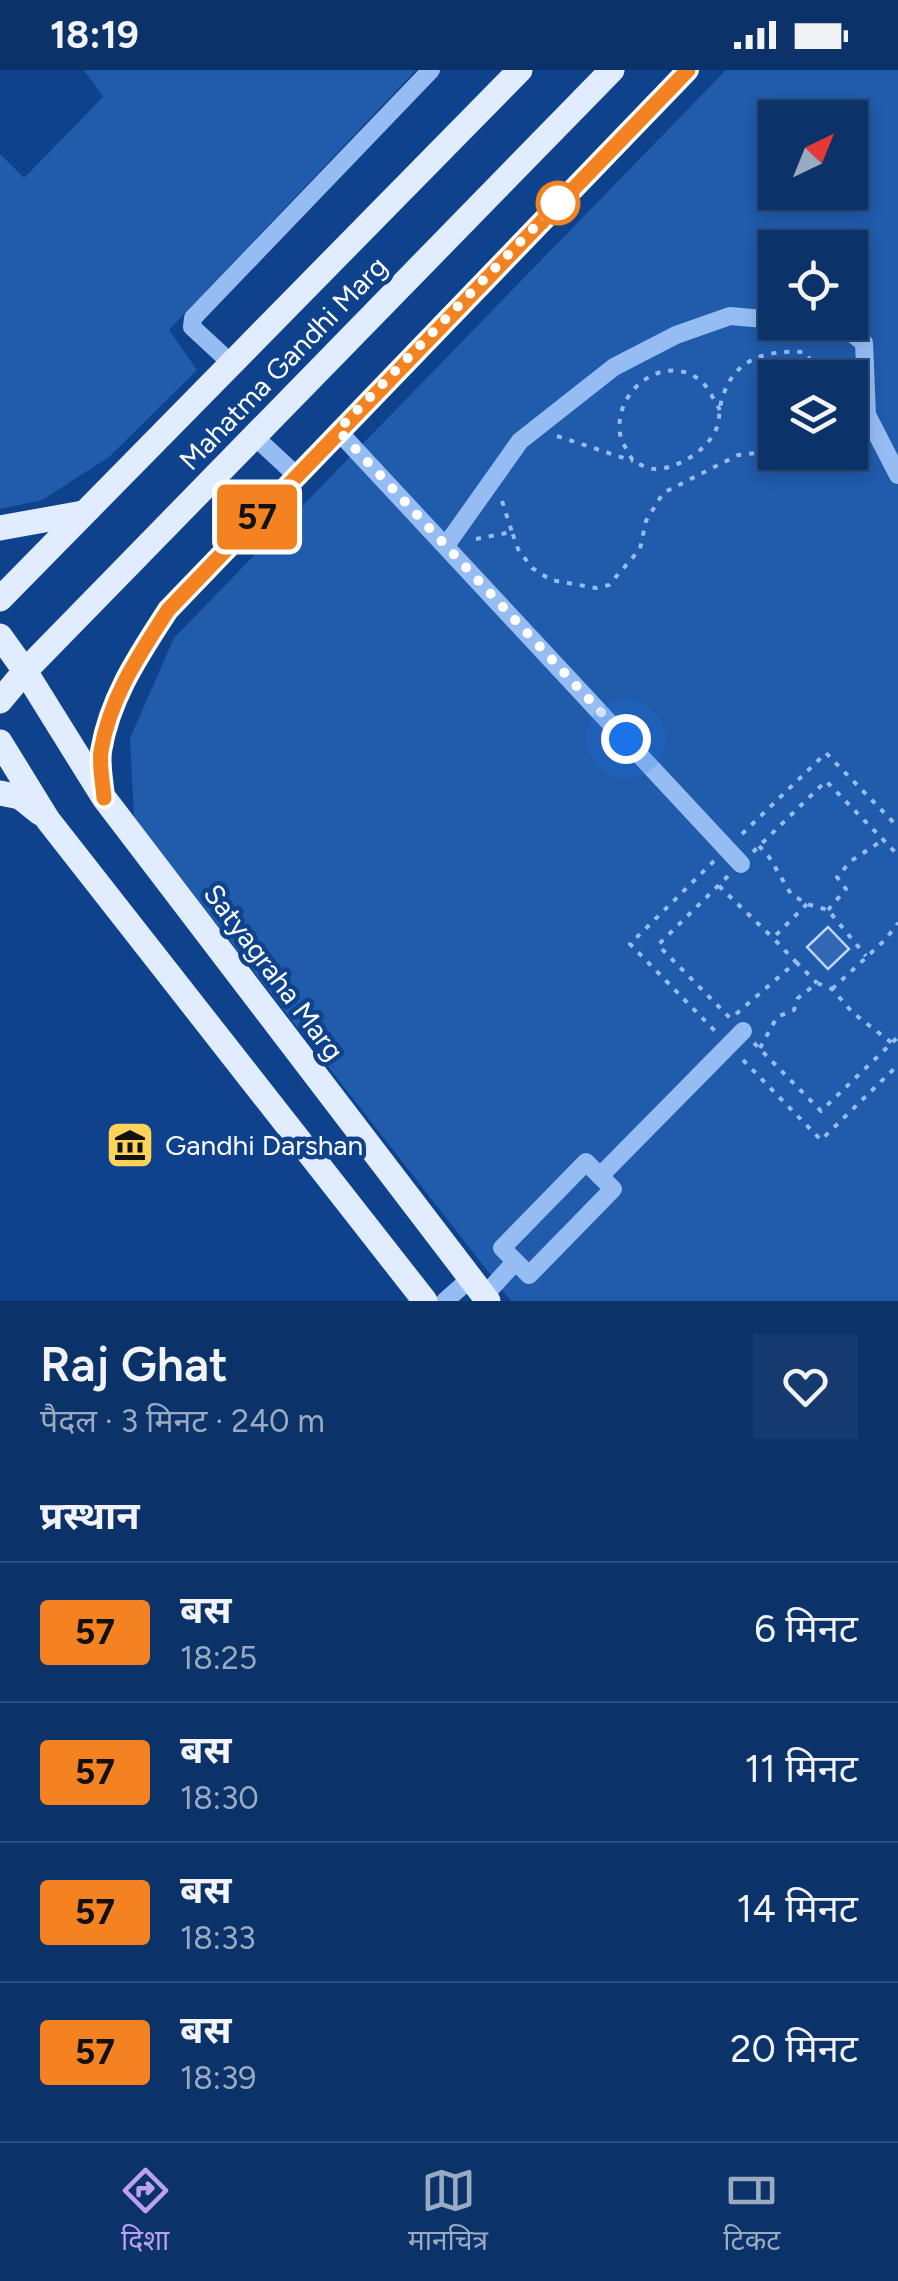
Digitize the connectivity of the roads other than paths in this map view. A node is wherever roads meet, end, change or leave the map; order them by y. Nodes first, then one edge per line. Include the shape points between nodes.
1 (431, 70) edge
2 (520, 70) edge
3 (612, 70) edge
4 (688, 70) edge
5 (758, 318) edge
6 (860, 340) edge
7 (232, 364) junction
8 (338, 430) junction
9 (254, 436) junction
10 (898, 475) edge
11 (296, 476) junction
12 (83, 513) junction
13 (0, 528) edge
14 (447, 544) junction
15 (0, 599) edge
16 (0, 636) edge
17 (25, 671) junction
18 (0, 701) edge
19 (0, 742) edge
20 (0, 793) edge
21 (104, 798) junction
22 (48, 820) junction
23 (703, 822) junction
24 (735, 841) road end
25 (718, 858) dead end
26 (742, 864) road end
27 (743, 1031) road end
28 (600, 1176) junction
29 (516, 1262) junction
30 (481, 1292) edge
31 (425, 1301) edge
32 (445, 1301) edge

1 - 7 street via 194,318 196,334
2 - 7 main road, Mahatma Gandhi Marg
3 - 9 main road, Mahatma Gandhi Marg
4 - 8 street
5 - 14 street via 730,316 676,334 614,367 533,429
6 - 10 street via 868,415
7 - 12 main road, Mahatma Gandhi Marg
8 - 11 street
8 - 14 street
9 - 11 street
9 - 17 main road, Mahatma Gandhi Marg
11 - 21 street via 168,610 130,669 100,755
12 - 13 main road
12 - 15 main road, Mahatma Gandhi Marg
14 - 23 street
16 - 17 main road, Satyagraha Marg
17 - 18 main road, Mahatma Gandhi Marg
17 - 21 main road, Satyagraha Marg
19 - 22 main road
20 - 22 main road via 20,796
21 - 30 main road, Satyagraha Marg
22 - 31 main road
23 - 24 street
23 - 25 street
23 - 26 street
27 - 28 street
28 - 29 street via 613,1189 529,1275
28 - 29 street via 586,1162 502,1248
29 - 30 street
30 - 32 street

